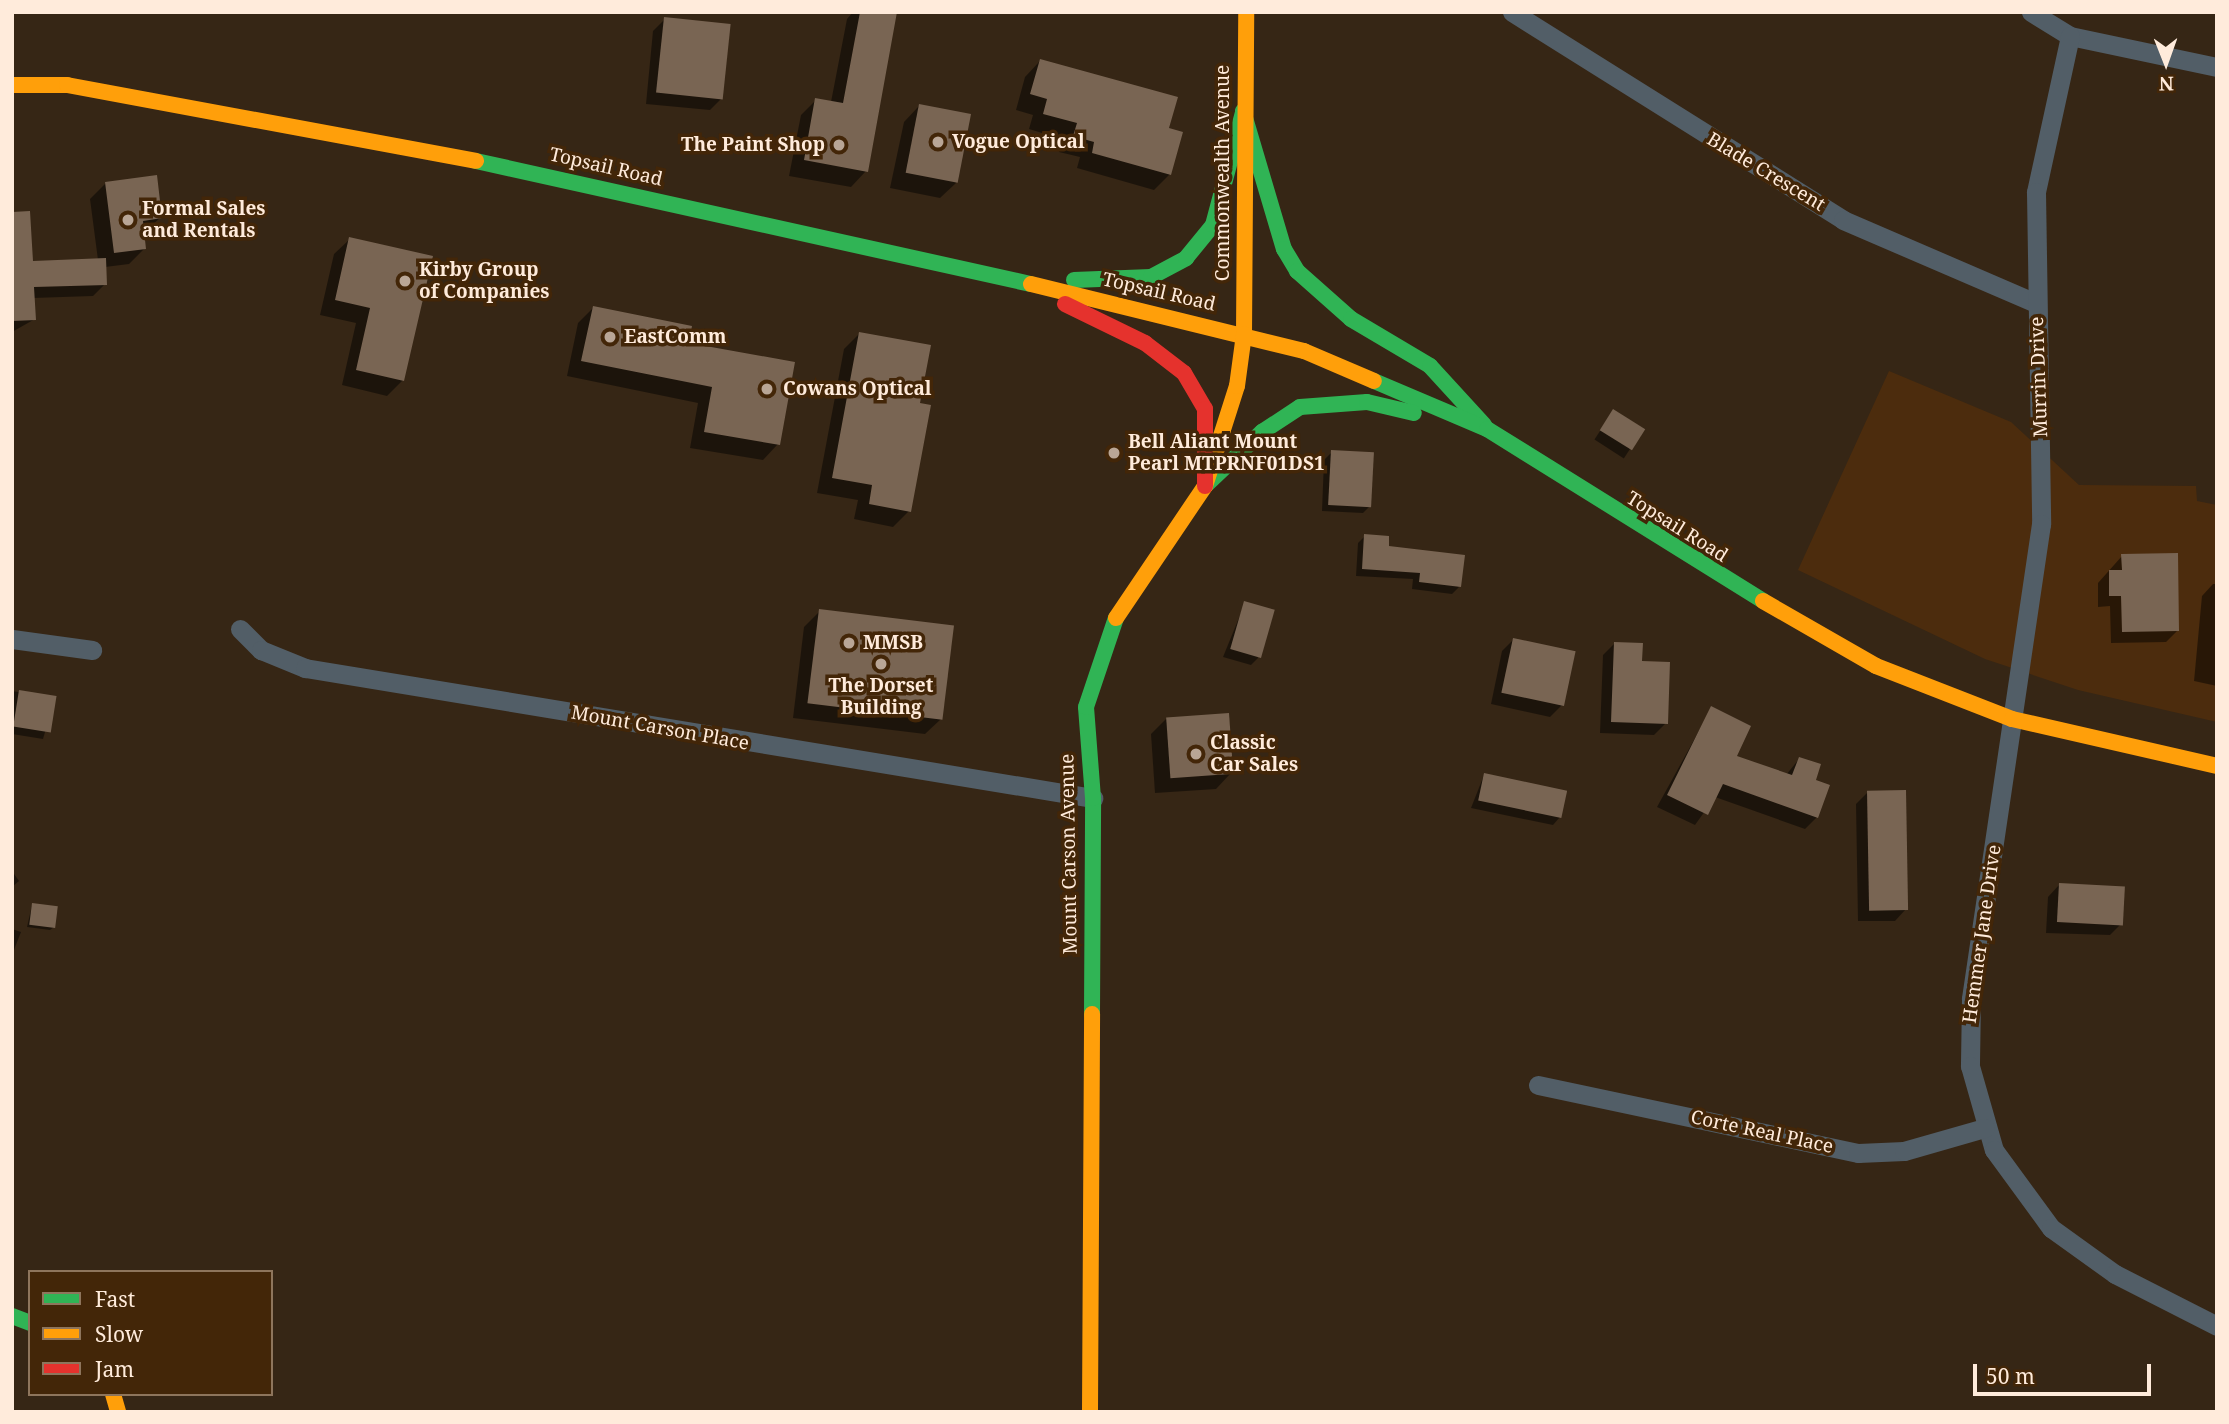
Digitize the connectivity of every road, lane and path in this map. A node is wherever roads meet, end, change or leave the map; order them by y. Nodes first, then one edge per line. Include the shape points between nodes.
1 (1246, 12) edge
2 (1512, 12) edge
3 (2031, 12) edge
4 (2070, 36) junction
5 (2217, 67) edge
6 (12, 85) edge
7 (1243, 111) junction
8 (1017, 281) junction
9 (2036, 303) junction
10 (1244, 334) junction
11 (1487, 429) junction
12 (1205, 486) junction
13 (240, 629) dead end
14 (12, 639) edge
15 (92, 650) dead end
16 (2012, 719) junction
17 (2217, 766) edge
18 (1093, 798) junction
19 (1538, 1085) dead end
20 (1985, 1128) junction
21 (12, 1316) edge
22 (28, 1323) edge
23 (2217, 1326) edge
24 (1090, 1412) edge

1 - 7 main road, Commonwealth Avenue
2 - 9 street, Blade Crescent via 1843,220
3 - 4 street
4 - 5 street
4 - 9 street, Murrin Drive via 2036,192
6 - 8 main road, Topsail Road via 67,85 411,146
7 - 8 main road via 1213,225 1171,270 1131,280
7 - 10 main road, Commonwealth Avenue
7 - 11 main road via 1284,249 1297,271 1350,319 1430,366
8 - 10 main road, Topsail Road
8 - 12 main road via 1145,343 1184,373 1205,410
9 - 16 street, Murrin Drive via 2041,524
10 - 11 main road, Topsail Road via 1331,361
10 - 12 main road, Mount Carson Avenue via 1237,386
11 - 12 main road via 1367,402 1300,407
11 - 16 main road, Topsail Road via 1794,623 1876,666
12 - 18 main road, Mount Carson Avenue via 1130,590 1096,664 1086,707
13 - 18 street, Mount Carson Place via 261,650 305,668
14 - 15 street
16 - 17 main road, Topsail Road
16 - 20 street, Hemmer Jane Drive via 1969,1021 1970,1066
18 - 24 main road, Mount Carson Avenue
19 - 20 street, Corte Real Place via 1858,1153 1912,1150
20 - 23 street, Hemmer Jane Drive via 2018,1191 2062,1237 2115,1274
21 - 22 main road

